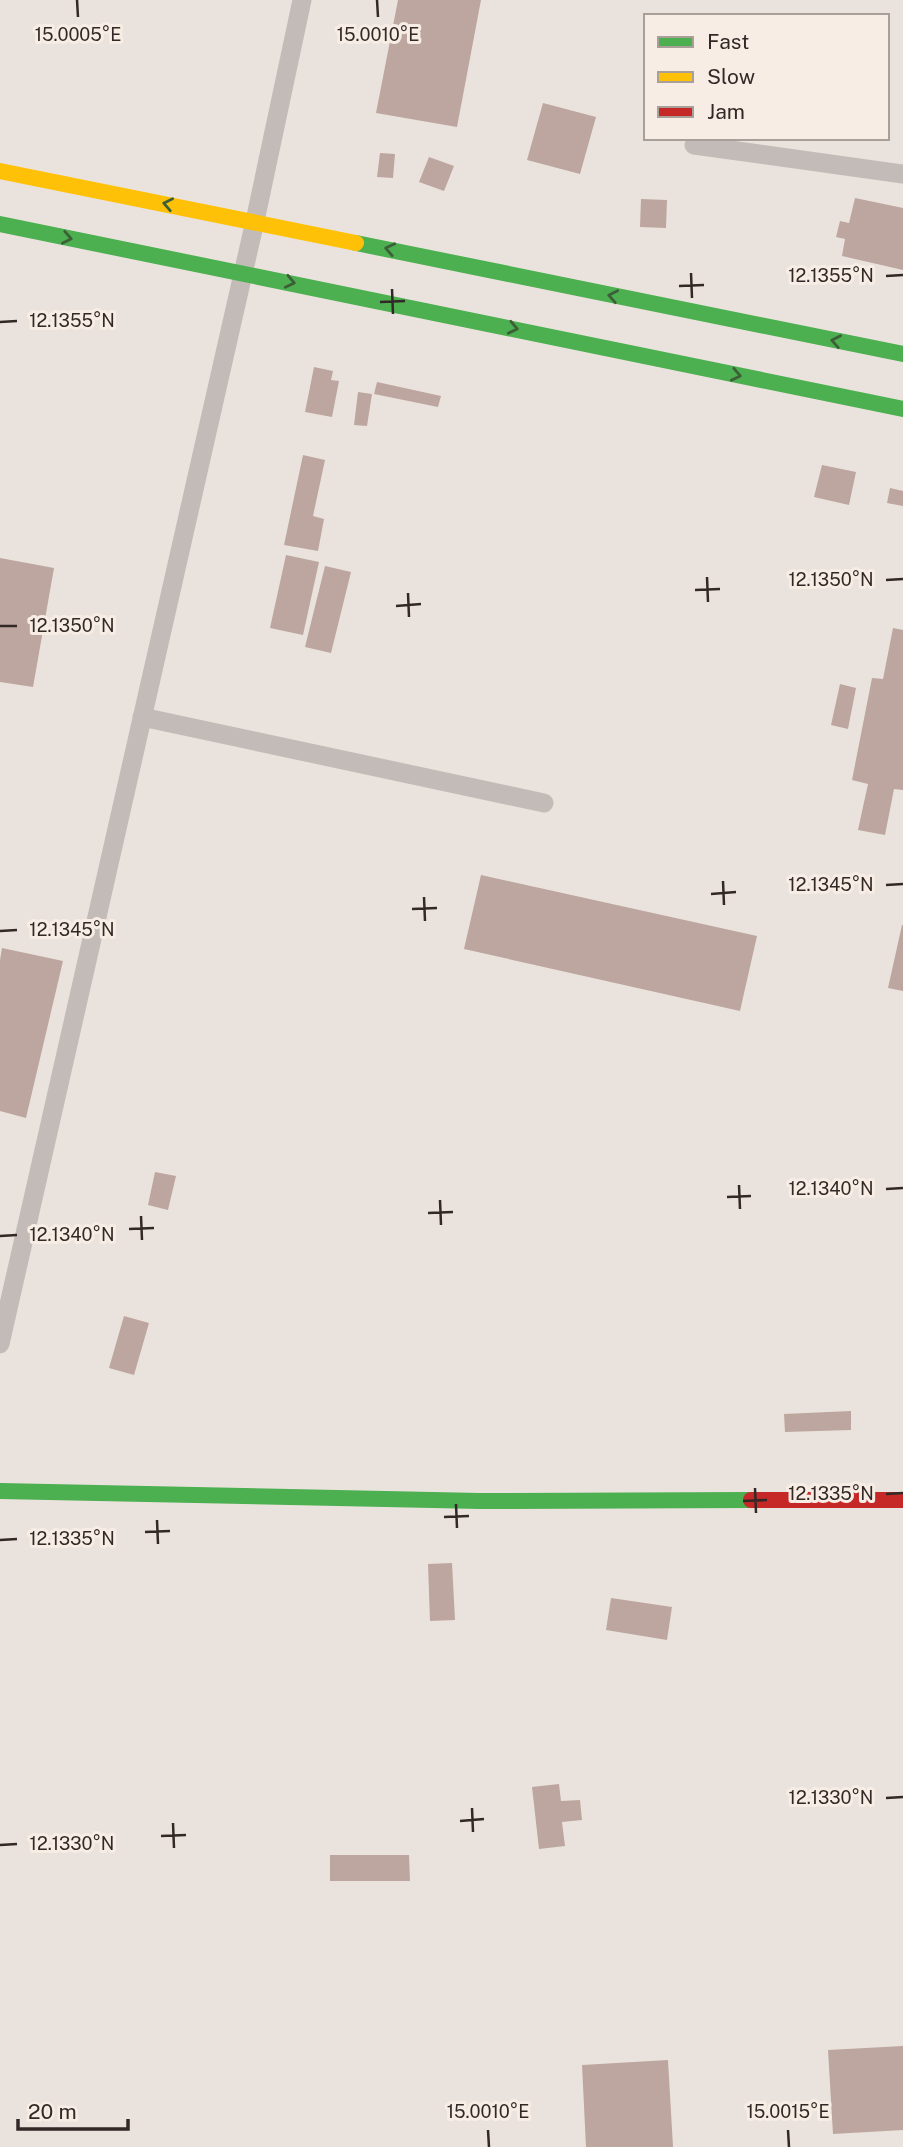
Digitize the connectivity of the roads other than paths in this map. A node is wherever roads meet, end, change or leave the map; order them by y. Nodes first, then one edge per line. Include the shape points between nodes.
1 (302, 0) edge
2 (694, 145) dead end
3 (0, 171) edge
4 (903, 174) edge
5 (255, 221) junction
6 (0, 224) edge
7 (244, 273) junction
8 (903, 354) edge
9 (903, 410) edge
10 (142, 717) junction
11 (544, 803) dead end
12 (0, 1343) edge
13 (0, 1491) edge
14 (903, 1500) edge

1 - 5 lane
2 - 4 lane
5 -> 3 street
5 - 7 lane
8 -> 5 street
6 -> 7 street
7 -> 9 street
7 - 10 lane
10 - 11 lane
10 - 12 lane
13 - 14 street via 480,1501

